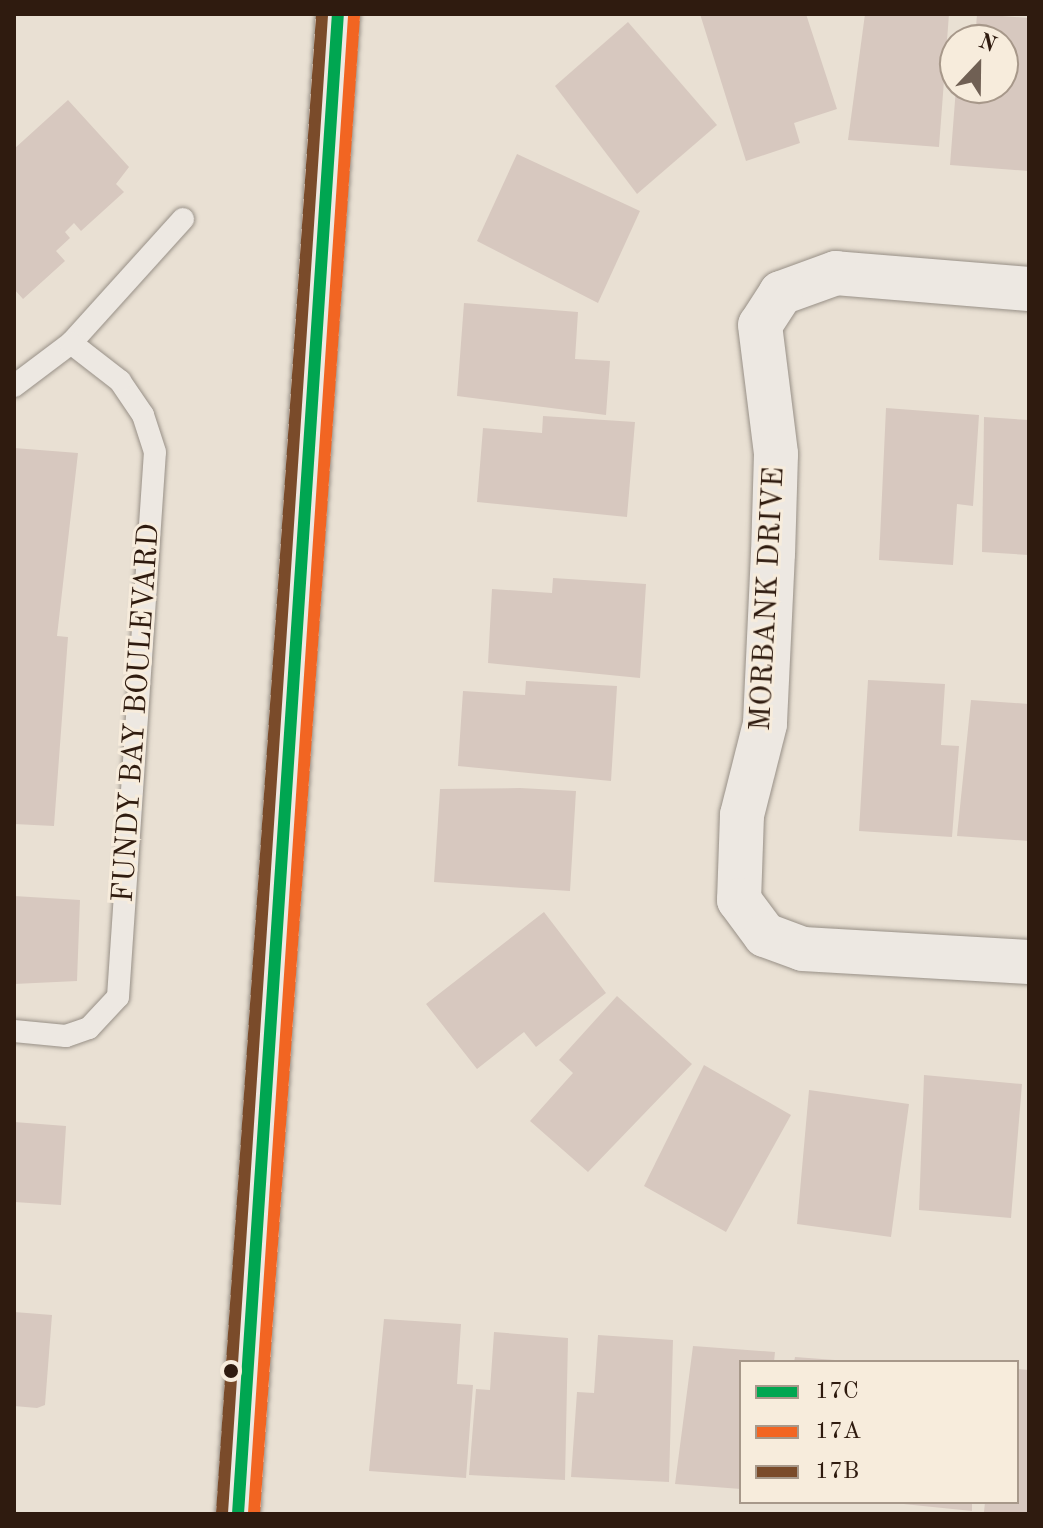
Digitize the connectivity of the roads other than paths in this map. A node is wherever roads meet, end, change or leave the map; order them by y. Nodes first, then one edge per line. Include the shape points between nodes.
1 (338, 14) edge
2 (183, 219) dead end
3 (1029, 289) edge
4 (71, 343) junction
5 (14, 386) edge
6 (1029, 962) edge
7 (14, 1031) edge
8 (238, 1514) edge

1 - 8 main road
2 - 4 lane
3 - 6 main road, MORBANK DRIVE via 836,273 781,293 760,325 775,482 765,724 742,815 739,900 765,935 803,949
4 - 5 lane
4 - 7 lane, FUNDY BAY BOULEVARD via 120,381 143,415 155,452 118,997 89,1028 66,1036

